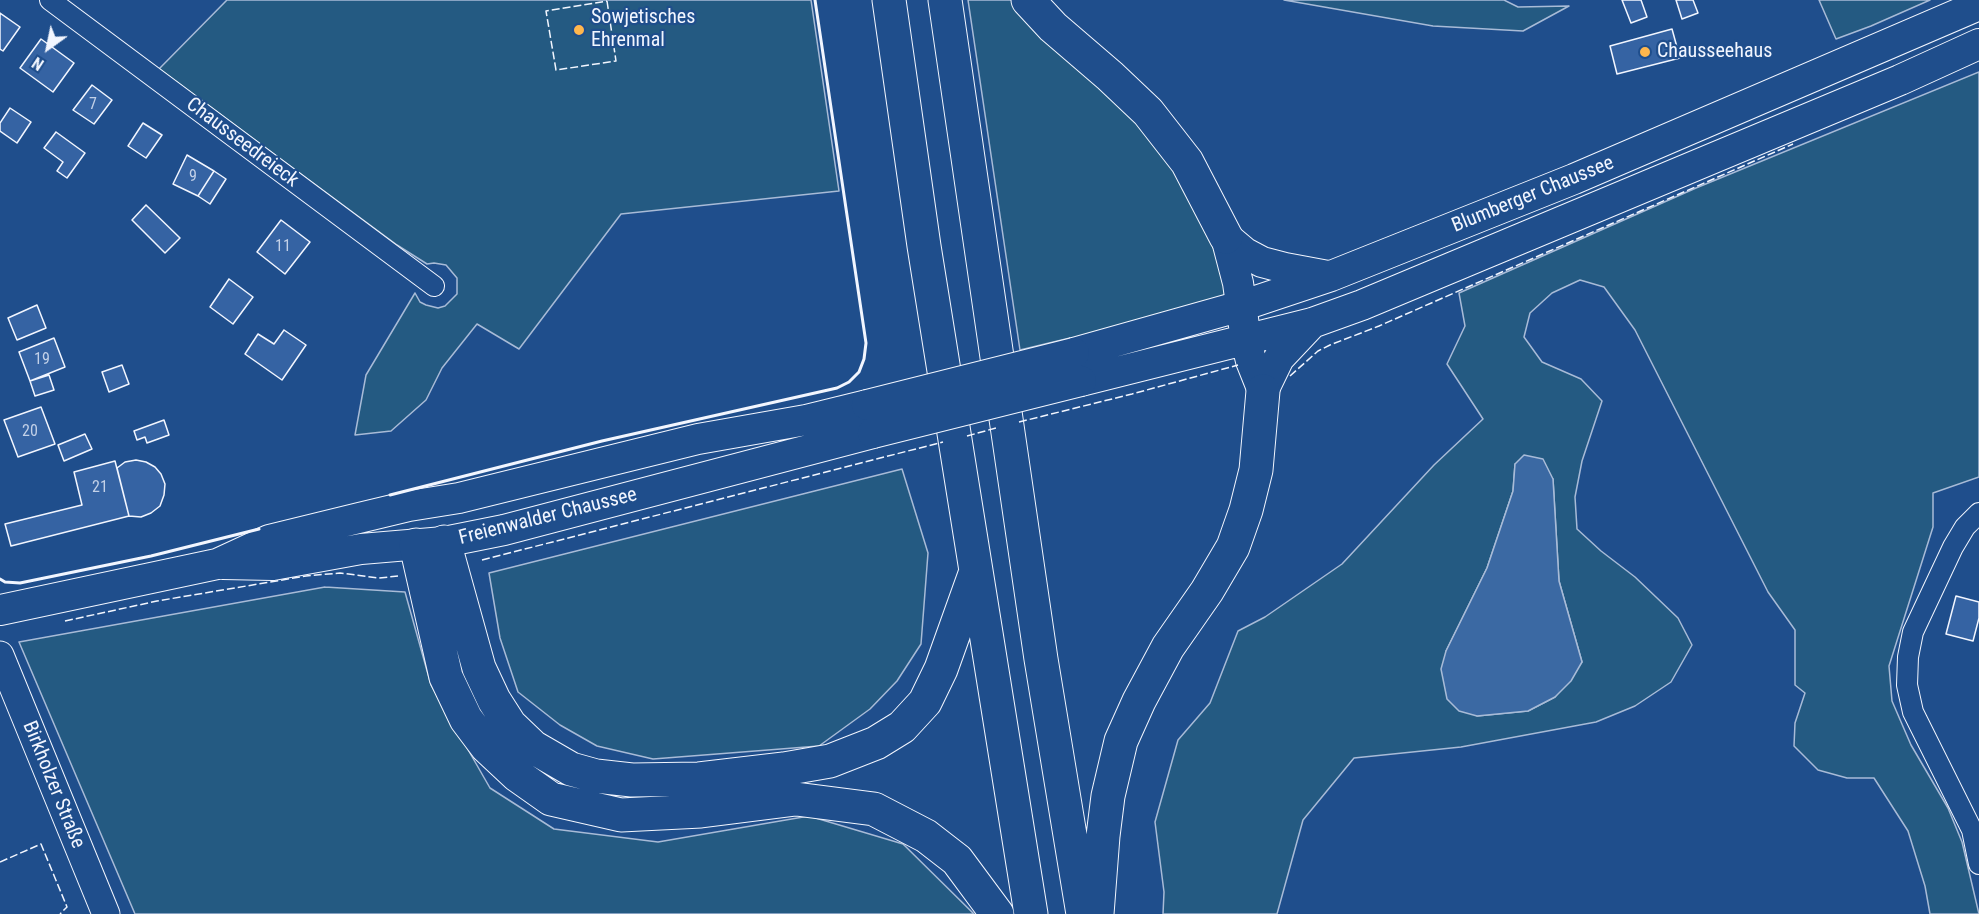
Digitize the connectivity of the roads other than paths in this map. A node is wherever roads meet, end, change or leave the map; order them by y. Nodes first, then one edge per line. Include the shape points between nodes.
1 (50, 0) edge
2 (889, 0) edge
3 (945, 0) edge
4 (1028, 0) edge
5 (1979, 5) edge
6 (1979, 44) edge
7 (1227, 237) junction
8 (1330, 276) junction
9 (434, 286) dead end
10 (1241, 306) junction
11 (1312, 324) junction
12 (1246, 340) junction
13 (1078, 367) junction
14 (1263, 391) junction
15 (1979, 513) edge
16 (427, 524) junction
17 (217, 564) junction
18 (976, 570) junction
19 (0, 610) edge
20 (0, 655) edge
21 (1976, 834) edge
22 (1979, 864) edge
23 (106, 914) edge
24 (997, 914) edge
25 (1031, 914) edge
26 (1083, 914) edge
27 (1097, 914) edge

1 - 9 street, Chausseedreieck
2 - 18 highway
3 - 26 highway via 1041,658
4 - 7 highway via 1148,112 1187,162
5 - 8 main road, Blumberger Chaussee via 1574,179
6 - 11 main road, Blumberger Chaussee via 1421,282
7 - 8 main road via 1262,262
7 - 10 main road
8 - 10 main road, Blumberger Chaussee
10 - 12 main road
10 - 13 main road, Blumberger Chaussee
11 - 12 main road, Blumberger Chaussee
11 - 14 main road via 1279,358
12 - 13 main road, Blumberger Chaussee
12 - 14 main road
13 - 16 main road, Freienwalder Chaussee, bridge via 698,439
13 - 16 main road, Freienwalder Chaussee, bridge via 873,433 504,530
14 - 27 highway via 1256,470 1233,547 1168,647 1121,741 1108,796
15 - 21 street via 1953,548 1913,632 1907,685 1914,712
16 - 17 main road, Freienwalder Chaussee via 362,549 273,565
16 - 17 main road, Freienwalder Chaussee via 269,540
16 - 18 highway via 479,668 510,725 533,747 571,769 632,780 699,779 784,769 830,761 876,743 902,727 924,702 941,669
16 - 24 highway via 446,677 466,719 487,747 551,799 621,815 701,811 796,799 874,808 926,836 957,860
17 - 19 main road, Freienwalder Chaussee
18 - 25 highway
20 - 23 main road, Birkholzer Straße
21 - 22 street

